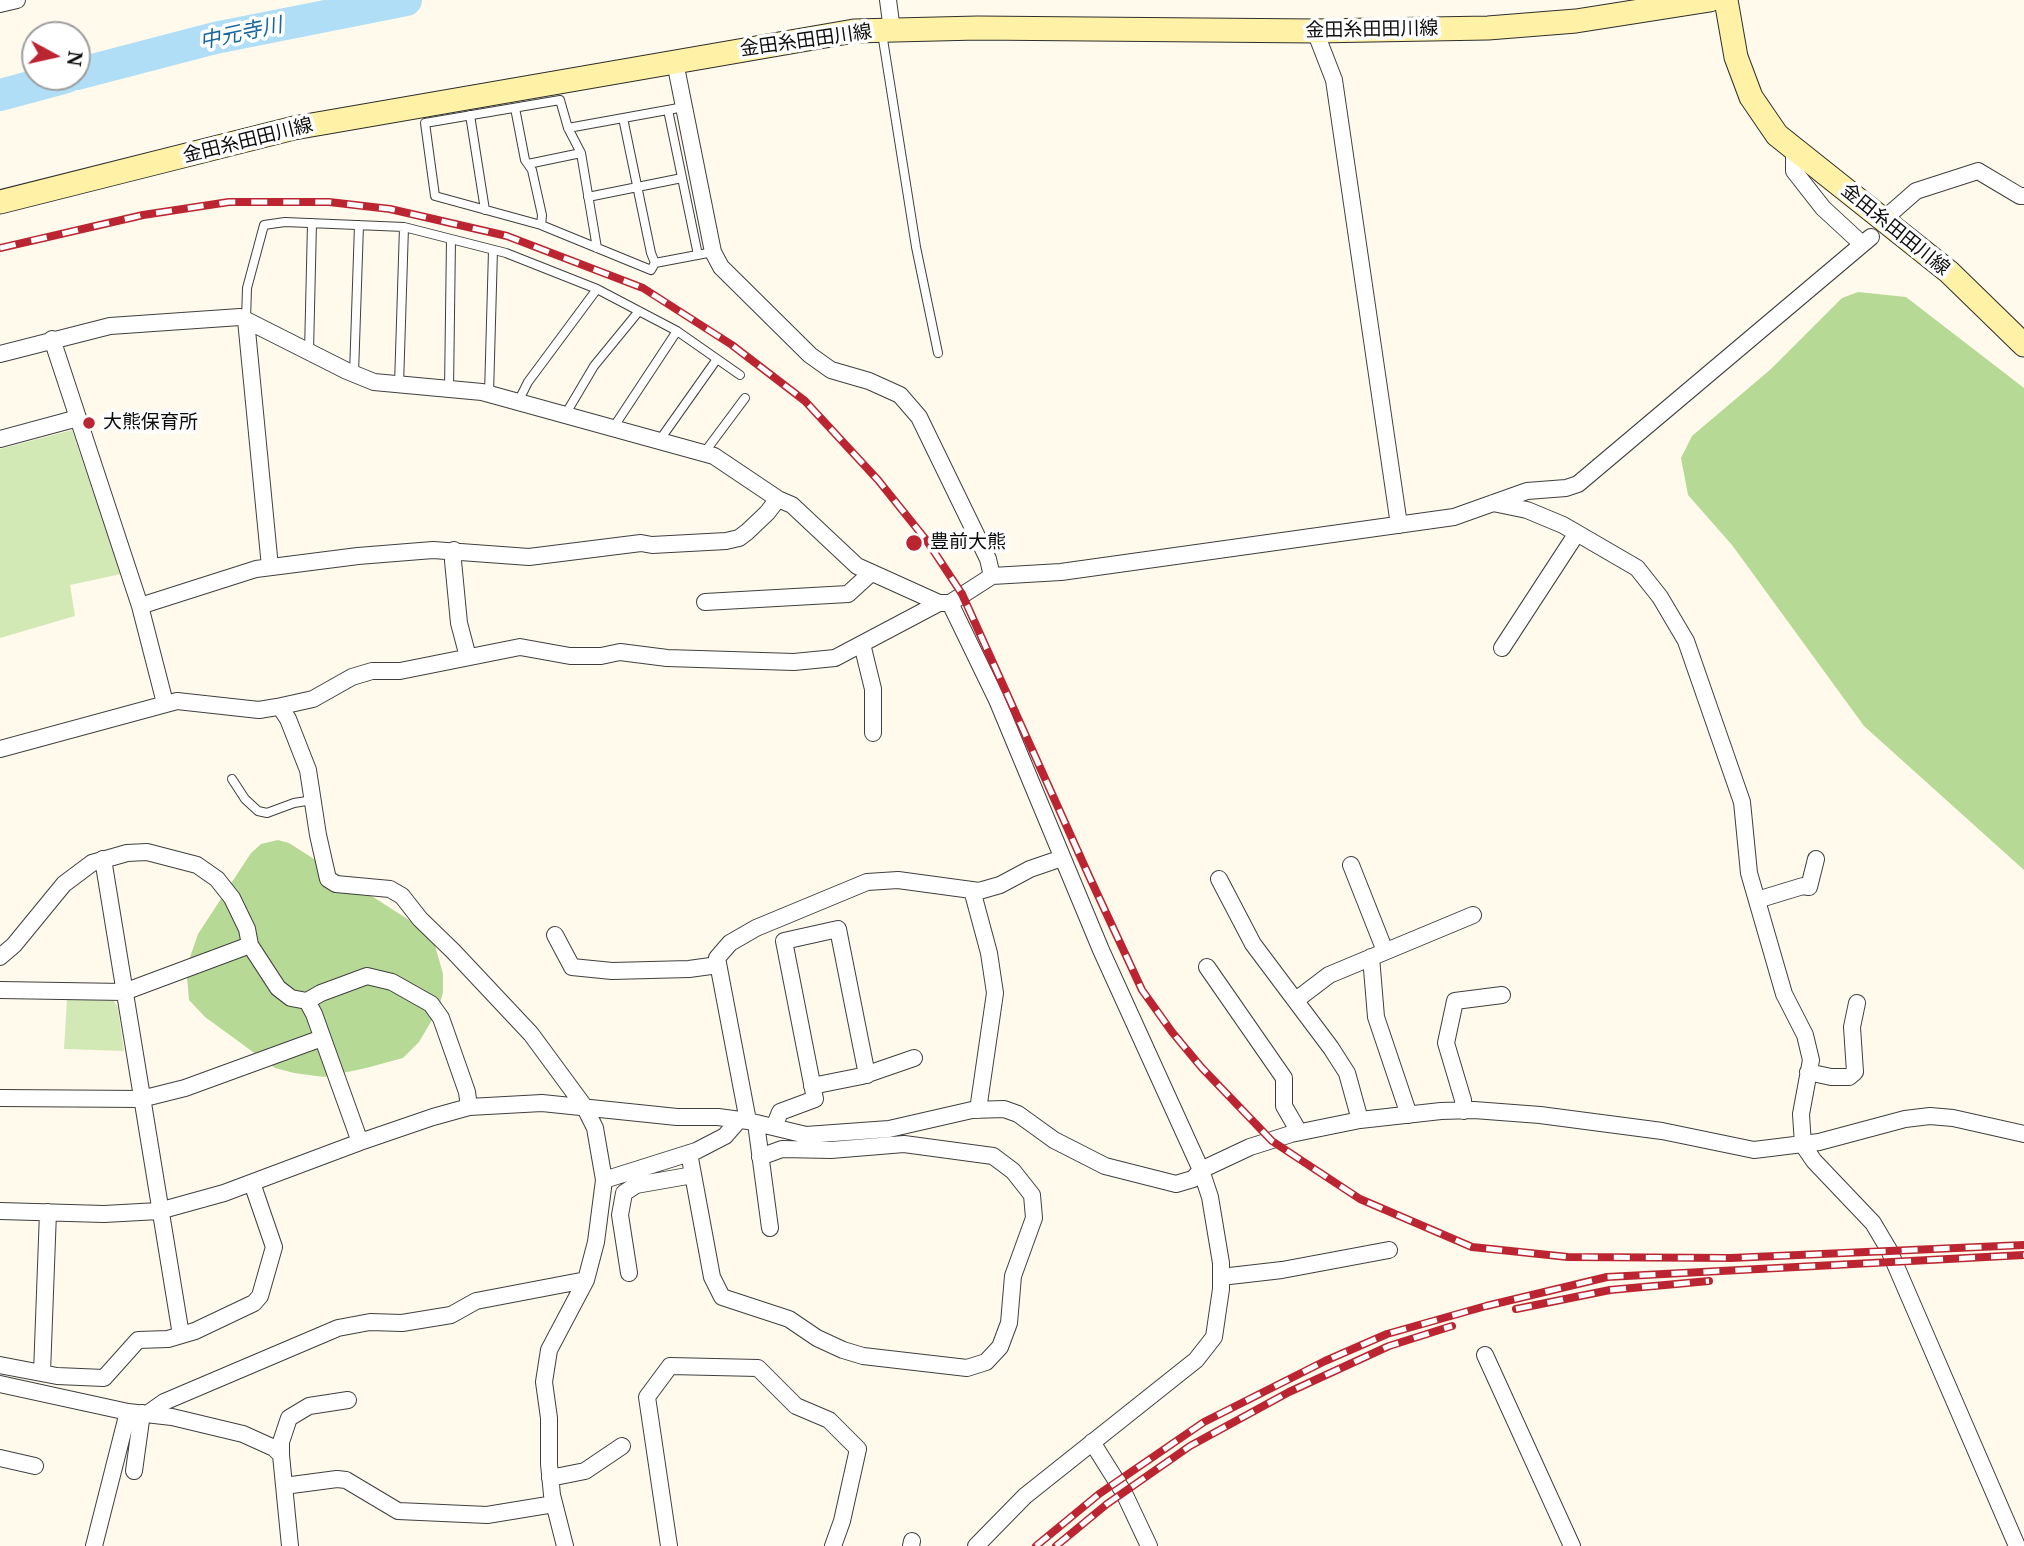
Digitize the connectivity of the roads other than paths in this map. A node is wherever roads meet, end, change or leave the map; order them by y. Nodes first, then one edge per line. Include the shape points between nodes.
1 (17, 0) edge
2 (1710, 0) edge
3 (1726, 0) edge
4 (0, 4) edge
5 (888, 19) edge
6 (1315, 31) junction
7 (675, 62) junction
8 (514, 108) junction
9 (676, 108) junction
10 (470, 116) junction
11 (623, 118) junction
12 (568, 128) junction
13 (1794, 149) junction
14 (581, 153) junction
15 (528, 164) junction
16 (682, 178) junction
17 (637, 188) junction
18 (2024, 196) edge
19 (588, 197) junction
20 (0, 202) edge
21 (485, 210) junction
22 (1892, 212) dead end
23 (312, 223) junction
24 (359, 225) junction
25 (541, 225) junction
26 (404, 228) junction
27 (451, 239) junction
28 (597, 248) junction
29 (493, 250) junction
30 (705, 253) junction
31 (655, 263) junction
32 (597, 289) junction
33 (639, 311) junction
34 (246, 320) junction
35 (677, 331) junction
36 (52, 339) junction
37 (2024, 345) edge
38 (309, 352) junction
39 (938, 353) dead end
40 (0, 354) edge
41 (717, 359) junction
42 (354, 374) junction
43 (740, 375) dead end
44 (399, 385) junction
45 (449, 390) junction
46 (489, 394) junction
47 (745, 398) dead end
48 (518, 402) junction
49 (565, 415) junction
50 (78, 418) junction
51 (613, 428) junction
52 (0, 439) edge
53 (659, 441) junction
54 (704, 453) junction
55 (778, 499) junction
56 (1493, 503) junction
57 (1399, 525) junction
58 (1577, 533) junction
59 (454, 550) junction
60 (270, 567) junction
61 (871, 573) junction
62 (992, 576) junction
63 (705, 602) dead end
64 (944, 603) junction
65 (139, 606) junction
66 (862, 644) junction
67 (1502, 648) dead end
68 (468, 657) junction
69 (165, 704) junction
70 (280, 707) junction
71 (873, 733) dead end
72 (0, 749) edge
73 (232, 779) dead end
74 (313, 800) junction
75 (1062, 858) junction
76 (103, 859) junction
77 (1816, 859) dead end
78 (1351, 864) dead end
79 (1219, 879) dead end
80 (972, 890) junction
81 (1757, 900) junction
82 (1473, 915) dead end
83 (555, 935) dead end
84 (250, 945) junction
85 (1378, 954) junction
86 (0, 957) edge
87 (718, 965) junction
88 (1207, 967) dead end
89 (0, 990) edge
90 (124, 992) junction
91 (1502, 995) dead end
92 (1296, 1000) junction
93 (307, 1001) junction
94 (1857, 1003) dead end
95 (322, 1038) junction
96 (914, 1058) dead end
97 (1808, 1072) junction
98 (867, 1075) junction
99 (812, 1086) junction
100 (0, 1098) edge
101 (141, 1099) junction
102 (584, 1106) junction
103 (469, 1107) junction
104 (978, 1110) junction
105 (1464, 1111) junction
106 (1409, 1115) junction
107 (1360, 1120) junction
108 (747, 1122) junction
109 (774, 1127) junction
110 (1299, 1132) junction
111 (2024, 1134) edge
112 (360, 1142) junction
113 (1803, 1144) junction
114 (689, 1153) junction
115 (760, 1157) junction
116 (1201, 1170) junction
117 (694, 1175) junction
118 (604, 1180) junction
119 (252, 1183) junction
120 (159, 1210) junction
121 (0, 1211) edge
122 (48, 1212) junction
123 (770, 1228) dead end
124 (1389, 1250) dead end
125 (629, 1273) dead end
126 (1221, 1278) junction
127 (586, 1280) junction
128 (181, 1335) junction
129 (1485, 1355) dead end
130 (0, 1365) edge
131 (42, 1373) junction
132 (0, 1384) edge
133 (348, 1400) dead end
134 (139, 1413) junction
135 (1092, 1442) junction
136 (622, 1446) dead end
137 (281, 1455) junction
138 (0, 1458) edge
139 (35, 1466) dead end
140 (134, 1471) dead end
141 (550, 1478) junction
142 (284, 1486) junction
143 (554, 1504) junction
144 (94, 1546) edge
145 (290, 1546) edge
146 (565, 1546) edge
147 (669, 1546) edge
148 (833, 1546) edge
149 (976, 1546) edge
150 (1149, 1546) edge
151 (1572, 1546) edge
152 (2017, 1546) edge

1 - 4 street
2 - 6 main road, 金田糸田田川線 via 1488,28
3 - 13 main road, 金田糸田田川線 via 1736,57 1751,97 1777,135
5 - 6 main road, 金田糸田田川線 via 978,28
5 - 7 main road, 金田糸田田川線 via 855,31
5 - 39 lane via 916,247
6 - 57 street via 1334,80
7 - 9 street
7 - 20 main road, 金田糸田田川線 via 294,128
8 - 10 lane
8 - 12 lane via 560,100
8 - 15 lane
9 - 11 lane
9 - 16 lane
9 - 30 street
10 - 21 lane
10 - 21 lane via 425,123 435,196
11 - 12 lane
11 - 17 lane
12 - 14 lane
13 - 37 main road, 金田糸田田川線 via 1949,272
13 - 56 street via 1794,171 1823,208 1866,240 1578,484 1527,491
14 - 15 lane
14 - 19 lane
15 - 25 lane
16 - 17 lane
16 - 30 lane
17 - 19 lane
17 - 31 lane
18 - 22 street via 1978,171 1916,191
19 - 28 lane
21 - 25 lane
23 - 24 lane
23 - 34 lane via 264,225 247,288
23 - 38 lane
24 - 26 lane
24 - 42 lane
25 - 28 lane
26 - 27 lane
26 - 44 lane
27 - 29 lane
27 - 45 lane
28 - 31 lane via 651,270
29 - 32 lane
29 - 46 lane
30 - 31 lane
30 - 62 street via 810,355 831,370 869,380 900,395 919,417
32 - 33 lane
32 - 48 lane
33 - 35 lane
33 - 49 lane via 594,366
34 - 36 street via 140,322
34 - 38 street
34 - 60 street
35 - 41 lane
35 - 51 lane
36 - 40 street
36 - 50 street
38 - 42 street
41 - 43 lane
41 - 53 lane
42 - 44 street
44 - 45 street
45 - 46 street
46 - 48 street
47 - 54 lane
48 - 49 street
49 - 51 street
50 - 52 street
50 - 65 street
51 - 53 street
53 - 54 street
54 - 55 street
55 - 59 street via 747,532 726,541 641,543 529,557
55 - 61 street via 792,505 857,566
56 - 57 street via 1454,517
56 - 58 street via 1527,510
57 - 62 street via 1061,572
58 - 67 street
58 - 81 street via 1637,568 1686,641 1742,802 1749,873
59 - 60 street
59 - 68 street via 459,623
60 - 65 street
61 - 63 street via 848,594
61 - 64 street
62 - 64 street
64 - 66 street
64 - 75 street via 997,700
65 - 69 street
66 - 68 street via 835,658 794,663 620,652 570,656 520,647
66 - 71 street via 873,689
68 - 70 street via 400,671 372,671 313,699
69 - 70 street via 177,701 259,710
69 - 72 street
70 - 74 street via 305,758
73 - 74 lane via 258,811 267,813
74 - 102 street via 328,879 336,884 390,889 402,896 531,1034
75 - 80 street via 999,885
75 - 116 street
76 - 84 street via 147,852 197,865 217,879 232,898
76 - 86 street via 64,884
76 - 90 street
77 - 81 street via 1809,887
78 - 85 street
79 - 92 street via 1253,944
80 - 87 street via 898,880 867,882 756,928 730,943 717,958
80 - 104 street via 995,993
81 - 97 street via 1784,994 1805,1035 1811,1060
82 - 85 street
83 - 87 street via 572,967 612,971
84 - 90 street
84 - 93 street via 278,988 291,998
85 - 92 street via 1329,975
85 - 106 street via 1376,1017
87 - 108 street
88 - 110 street via 1284,1079 1284,1106
89 - 90 street
90 - 101 street
91 - 105 street via 1455,1001 1446,1043
92 - 107 street via 1347,1073
93 - 95 street
93 - 103 street via 367,976 392,982 431,1004 441,1018
94 - 97 street via 1852,1027 1856,1072 1849,1077 1831,1077
95 - 101 street via 185,1088
95 - 112 street
96 - 98 street
97 - 113 street via 1801,1114
98 - 99 street
98 - 99 street via 838,929 784,941
99 - 109 street via 814,1100 779,1112
100 - 101 street
101 - 120 street
102 - 103 street
102 - 108 street
102 - 118 street via 595,1128
103 - 112 street
104 - 109 street via 889,1129 806,1135
104 - 116 street via 1004,1109 1018,1114 1054,1140 1105,1166 1176,1184 1193,1179
105 - 106 street
105 - 113 street via 1540,1115 1754,1150
106 - 107 street
107 - 110 street
108 - 109 street
108 - 114 street
108 - 115 street
110 - 116 street via 1250,1147
111 - 113 street via 1930,1116
112 - 119 street
113 - 152 street via 1873,1223 1889,1250
114 - 117 street
114 - 118 street
115 - 117 street via 782,1149 904,1144 993,1156 1003,1163 1032,1195 1034,1218 1013,1276 1009,1323 1000,1348 986,1362 967,1368 863,1356 817,1338 789,1320 722,1297 712,1277
115 - 123 street
116 - 126 street via 1210,1196
117 - 125 street via 636,1185 624,1193 620,1215
118 - 127 street
119 - 120 street
119 - 128 street via 274,1247 260,1296 254,1304
120 - 122 street
120 - 128 street
121 - 122 street
122 - 131 street
124 - 126 street
126 - 135 street via 1214,1337 1196,1360
127 - 134 street via 476,1301 451,1315 338,1328
127 - 141 street via 549,1350 544,1382
128 - 131 street via 138,1340 104,1378
129 - 151 street
130 - 131 street
132 - 134 street
133 - 137 street via 309,1406 289,1418
134 - 137 street via 243,1434
134 - 140 street
134 - 144 street
135 - 149 street via 1025,1496
135 - 150 street via 1124,1493
136 - 141 street via 585,1471
137 - 142 street
138 - 139 street
141 - 143 street
142 - 143 street via 346,1480 398,1511 487,1515
142 - 145 street
143 - 146 street
147 - 148 street via 647,1397 670,1366 758,1368 796,1406 828,1420 858,1449

